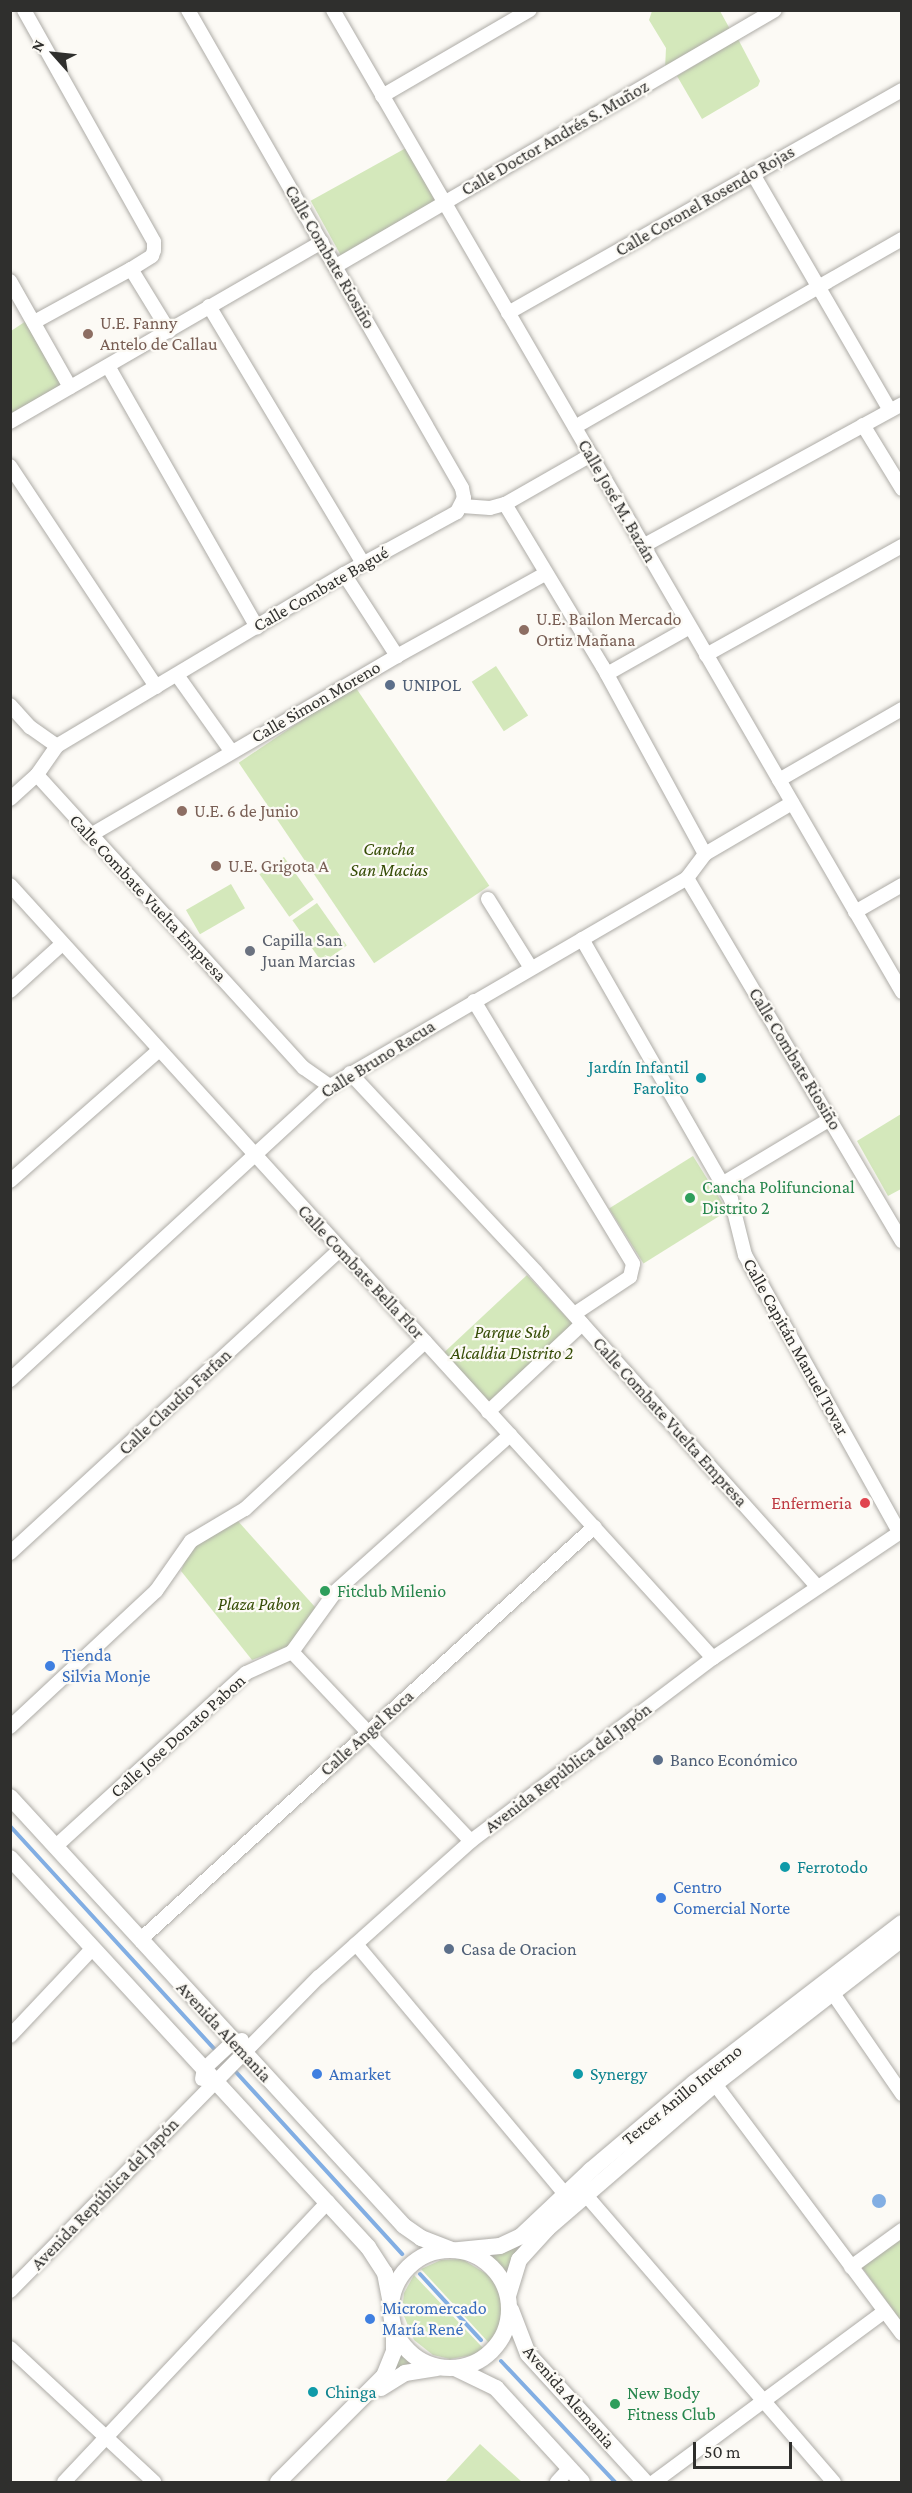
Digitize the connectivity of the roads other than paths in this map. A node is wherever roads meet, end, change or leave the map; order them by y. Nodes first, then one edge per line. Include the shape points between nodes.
1 (24, 10) edge
2 (188, 10) edge
3 (333, 10) edge
4 (530, 10) edge
5 (775, 10) edge
6 (902, 90) edge
7 (382, 96) junction
8 (753, 174) junction
9 (445, 203) junction
10 (902, 239) edge
11 (322, 242) junction
12 (336, 266) junction
13 (131, 269) junction
14 (10, 281) edge
15 (819, 287) junction
16 (209, 306) junction
17 (508, 312) junction
18 (34, 322) junction
19 (168, 331) junction
20 (108, 366) junction
21 (70, 387) junction
22 (896, 407) edge
23 (10, 422) edge
24 (863, 425) junction
25 (574, 427) junction
26 (591, 455) junction
27 (10, 466) edge
28 (902, 489) edge
29 (505, 504) junction
30 (462, 506) junction
31 (643, 546) junction
32 (902, 546) edge
33 (363, 563) junction
34 (344, 574) junction
35 (545, 574) junction
36 (257, 627) junction
37 (690, 627) junction
38 (706, 655) junction
39 (397, 656) junction
40 (177, 675) junction
41 (607, 675) junction
42 (156, 687) junction
43 (10, 705) edge
44 (902, 709) edge
45 (57, 746) junction
46 (231, 751) junction
47 (37, 775) junction
48 (779, 780) junction
49 (10, 799) edge
50 (792, 803) junction
51 (89, 836) junction
52 (705, 854) junction
53 (687, 878) junction
54 (10, 885) edge
55 (902, 885) edge
56 (488, 899) dead end
57 (855, 912) junction
58 (582, 939) junction
59 (62, 944) junction
60 (531, 968) junction
61 (10, 991) edge
62 (902, 992) edge
63 (474, 1001) junction
64 (158, 1051) junction
65 (350, 1073) junction
66 (330, 1086) junction
67 (831, 1119) junction
68 (253, 1154) junction
69 (10, 1181) edge
70 (722, 1184) junction
71 (902, 1242) edge
72 (340, 1250) junction
73 (578, 1319) junction
74 (425, 1342) junction
75 (10, 1380) edge
76 (488, 1412) junction
77 (510, 1435) junction
78 (594, 1527) junction
79 (900, 1532) edge
80 (10, 1553) edge
81 (817, 1586) junction
82 (292, 1652) junction
83 (713, 1658) junction
84 (10, 1727) edge
85 (369, 1730) junction
86 (10, 1797) edge
87 (471, 1841) junction
88 (56, 1846) junction
89 (10, 1858) edge
90 (902, 1923) edge
91 (140, 1940) junction
92 (902, 1940) edge
93 (356, 1944) junction
94 (93, 1948) junction
95 (832, 1992) junction
96 (10, 2036) edge
97 (238, 2047) junction
98 (209, 2075) junction
99 (715, 2084) junction
100 (902, 2094) edge
101 (565, 2194) junction
102 (585, 2194) junction
103 (328, 2202) junction
104 (902, 2230) edge
105 (454, 2250) junction
106 (850, 2267) junction
107 (10, 2291) edge
108 (509, 2300) junction
109 (884, 2312) junction
110 (392, 2314) junction
111 (902, 2334) edge
112 (10, 2348) edge
113 (452, 2368) junction
114 (763, 2399) junction
115 (106, 2435) junction
116 (569, 2469) junction
117 (64, 2482) edge
118 (154, 2482) edge
119 (278, 2482) edge
120 (288, 2482) edge
121 (557, 2482) edge
122 (582, 2482) edge
123 (645, 2482) edge
124 (654, 2482) edge
125 (834, 2482) edge

1 - 13 street via 154,242 152,256
2 - 11 street, Calle Combate Riosiño
3 - 7 street, Calle José M. Bazán
4 - 7 street
5 - 9 street, Calle Doctor Andrés S. Muñoz
6 - 8 street, Calle Coronel Rosendo Rojas
7 - 9 street, Calle José M. Bazán
8 - 15 street
8 - 17 street, Calle Coronel Rosendo Rojas
9 - 12 street, Calle Doctor Andrés S. Muñoz
9 - 17 street, Calle José M. Bazán
10 - 15 street
11 - 12 street, Calle Combate Riosiño
11 - 16 street
12 - 30 street, Calle Combate Riosiño via 462,488
13 - 18 street
13 - 19 street
14 - 18 street
15 - 22 street
15 - 25 street
16 - 19 street
16 - 33 street
17 - 25 street, Calle José M. Bazán
18 - 21 street
19 - 20 street
20 - 21 street
20 - 36 street
21 - 23 street
22 - 24 street
24 - 28 street
24 - 31 street
25 - 26 street, Calle José M. Bazán
26 - 29 street
26 - 31 street, Calle José M. Bazán
27 - 42 street
29 - 30 street via 490,508
29 - 35 street
30 - 33 street, Calle Combate Bagué
31 - 37 street, Calle José M. Bazán
32 - 38 street
33 - 34 street, Calle Combate Bagué
34 - 36 street, Calle Combate Bagué
34 - 39 street
35 - 39 street, Calle Simon Moreno
35 - 41 street
36 - 40 street, Calle Combate Bagué
37 - 38 street, Calle José M. Bazán
37 - 41 street
38 - 48 street, Calle José M. Bazán
39 - 46 street, Calle Simon Moreno
40 - 42 street, Calle Combate Bagué
40 - 46 street
41 - 52 street
42 - 45 street, Calle Combate Bagué
43 - 45 street via 30,727
44 - 48 street
45 - 47 street
46 - 51 street, Calle Simon Moreno
47 - 49 street
47 - 51 street, Calle Combate Vuelta Empresa
48 - 50 street, Calle José M. Bazán
50 - 52 street, Calle Bruno Racua
50 - 57 street, Calle José M. Bazán
51 - 66 street, Calle Combate Vuelta Empresa via 304,1068
52 - 53 street, Calle Bruno Racua
53 - 58 street, Calle Bruno Racua
53 - 67 street, Calle Combate Riosiño
54 - 59 street, Calle Combate Bella Flor
55 - 57 street
56 - 60 street
57 - 62 street, Calle José M. Bazán
58 - 60 street, Calle Bruno Racua
58 - 70 street, Calle Capitán Manuel Tovar
59 - 61 street
59 - 64 street, Calle Combate Bella Flor
60 - 63 street, Calle Bruno Racua
63 - 65 street, Calle Bruno Racua
63 - 73 street via 633,1264 630,1276
64 - 68 street, Calle Combate Bella Flor
64 - 69 street
65 - 66 street, Calle Bruno Racua
65 - 73 street, Calle Combate Vuelta Empresa
66 - 68 street, Calle Bruno Racua
67 - 70 street
67 - 71 street, Calle Combate Riosiño
68 - 72 street, Calle Combate Bella Flor
68 - 75 street, Calle Bruno Racua
70 - 79 street, Calle Capitán Manuel Tovar via 731,1199 745,1256
72 - 74 street, Calle Combate Bella Flor
72 - 80 street, Calle Claudio Farfan
73 - 76 street
73 - 81 street, Calle Combate Vuelta Empresa
74 - 76 street, Calle Combate Bella Flor
74 - 84 street via 245,1509 191,1541 156,1591
76 - 77 street, Calle Combate Bella Flor
77 - 78 street, Calle Combate Bella Flor
77 - 82 street, Calle Jose Donato Pabon via 336,1591
78 - 83 street, Calle Combate Bella Flor
78 - 85 street, Calle Angel Roca
79 - 81 street, Avenida República del Japón
81 - 83 street, Avenida República del Japón
82 - 85 street
82 - 88 street, Calle Jose Donato Pabon via 246,1674
83 - 87 street, Avenida República del Japón
85 - 87 street
85 - 91 street, Calle Angel Roca
86 - 88 main road, Avenida Alemania
87 - 93 street, Avenida República del Japón
88 - 91 main road, Avenida Alemania
89 - 94 main road
90 - 101 main road, Tercer Anillo Interno via 694,2083
91 - 97 main road, Avenida Alemania
92 - 95 main road, Tercer Anillo Interno
93 - 97 street, Avenida República del Japón via 259,2036
93 - 101 street
94 - 96 street
94 - 98 main road
95 - 99 main road, Tercer Anillo Interno
95 - 100 street
97 - 98 street, Avenida República del Japón
97 - 105 main road, Avenida Alemania via 404,2226 421,2238
98 - 103 main road
98 - 107 street, Avenida República del Japón via 199,2096
99 - 102 main road, Tercer Anillo Interno
99 - 106 street
101 - 105 main road, Tercer Anillo Interno via 521,2236 500,2246
102 - 108 main road, Tercer Anillo Interno via 530,2244 519,2260
102 - 114 street
103 - 110 main road via 381,2264
103 - 115 street
104 - 106 street
105 - 108 main road via 490,2266
105 - 110 main road via 430,2253 413,2263 394,2291
106 - 109 street
108 - 113 main road via 508,2322 489,2354
108 - 123 main road, Avenida Alemania via 528,2354
109 - 111 street
109 - 114 street
110 - 113 main road via 406,2348 418,2359
110 - 119 main road via 394,2351 384,2376
112 - 115 street
113 - 116 main road via 496,2388
113 - 120 main road via 426,2368 389,2381
114 - 124 street
114 - 125 street
115 - 117 street
115 - 118 street
116 - 121 street
116 - 122 main road

